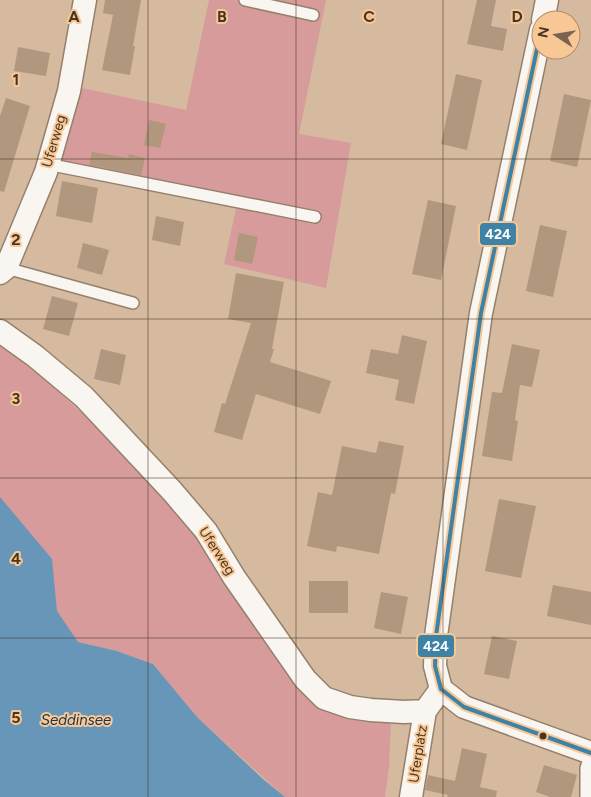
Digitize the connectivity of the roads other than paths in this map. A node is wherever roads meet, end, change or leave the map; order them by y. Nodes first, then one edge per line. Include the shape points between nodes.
1 (85, 0) edge
2 (245, 0) edge
3 (313, 15) dead end
4 (535, 60) edge
5 (47, 164) junction
6 (315, 218) dead end
7 (3, 270) edge
8 (133, 303) dead end
9 (0, 331) edge
10 (441, 689) junction
11 (425, 711) junction
12 (591, 753) edge
13 (412, 797) edge
14 (586, 797) edge

1 - 5 street, Uferweg via 69,91
2 - 3 lane
4 - 10 street via 481,313 436,636 435,666
5 - 6 lane
5 - 7 street, Uferweg
7 - 8 lane
9 - 11 street, Uferweg via 84,397 172,492 206,531 305,679 324,698 371,710
10 - 11 street
10 - 12 street via 464,707
11 - 13 street, Uferplatz
12 - 14 lane via 586,768

